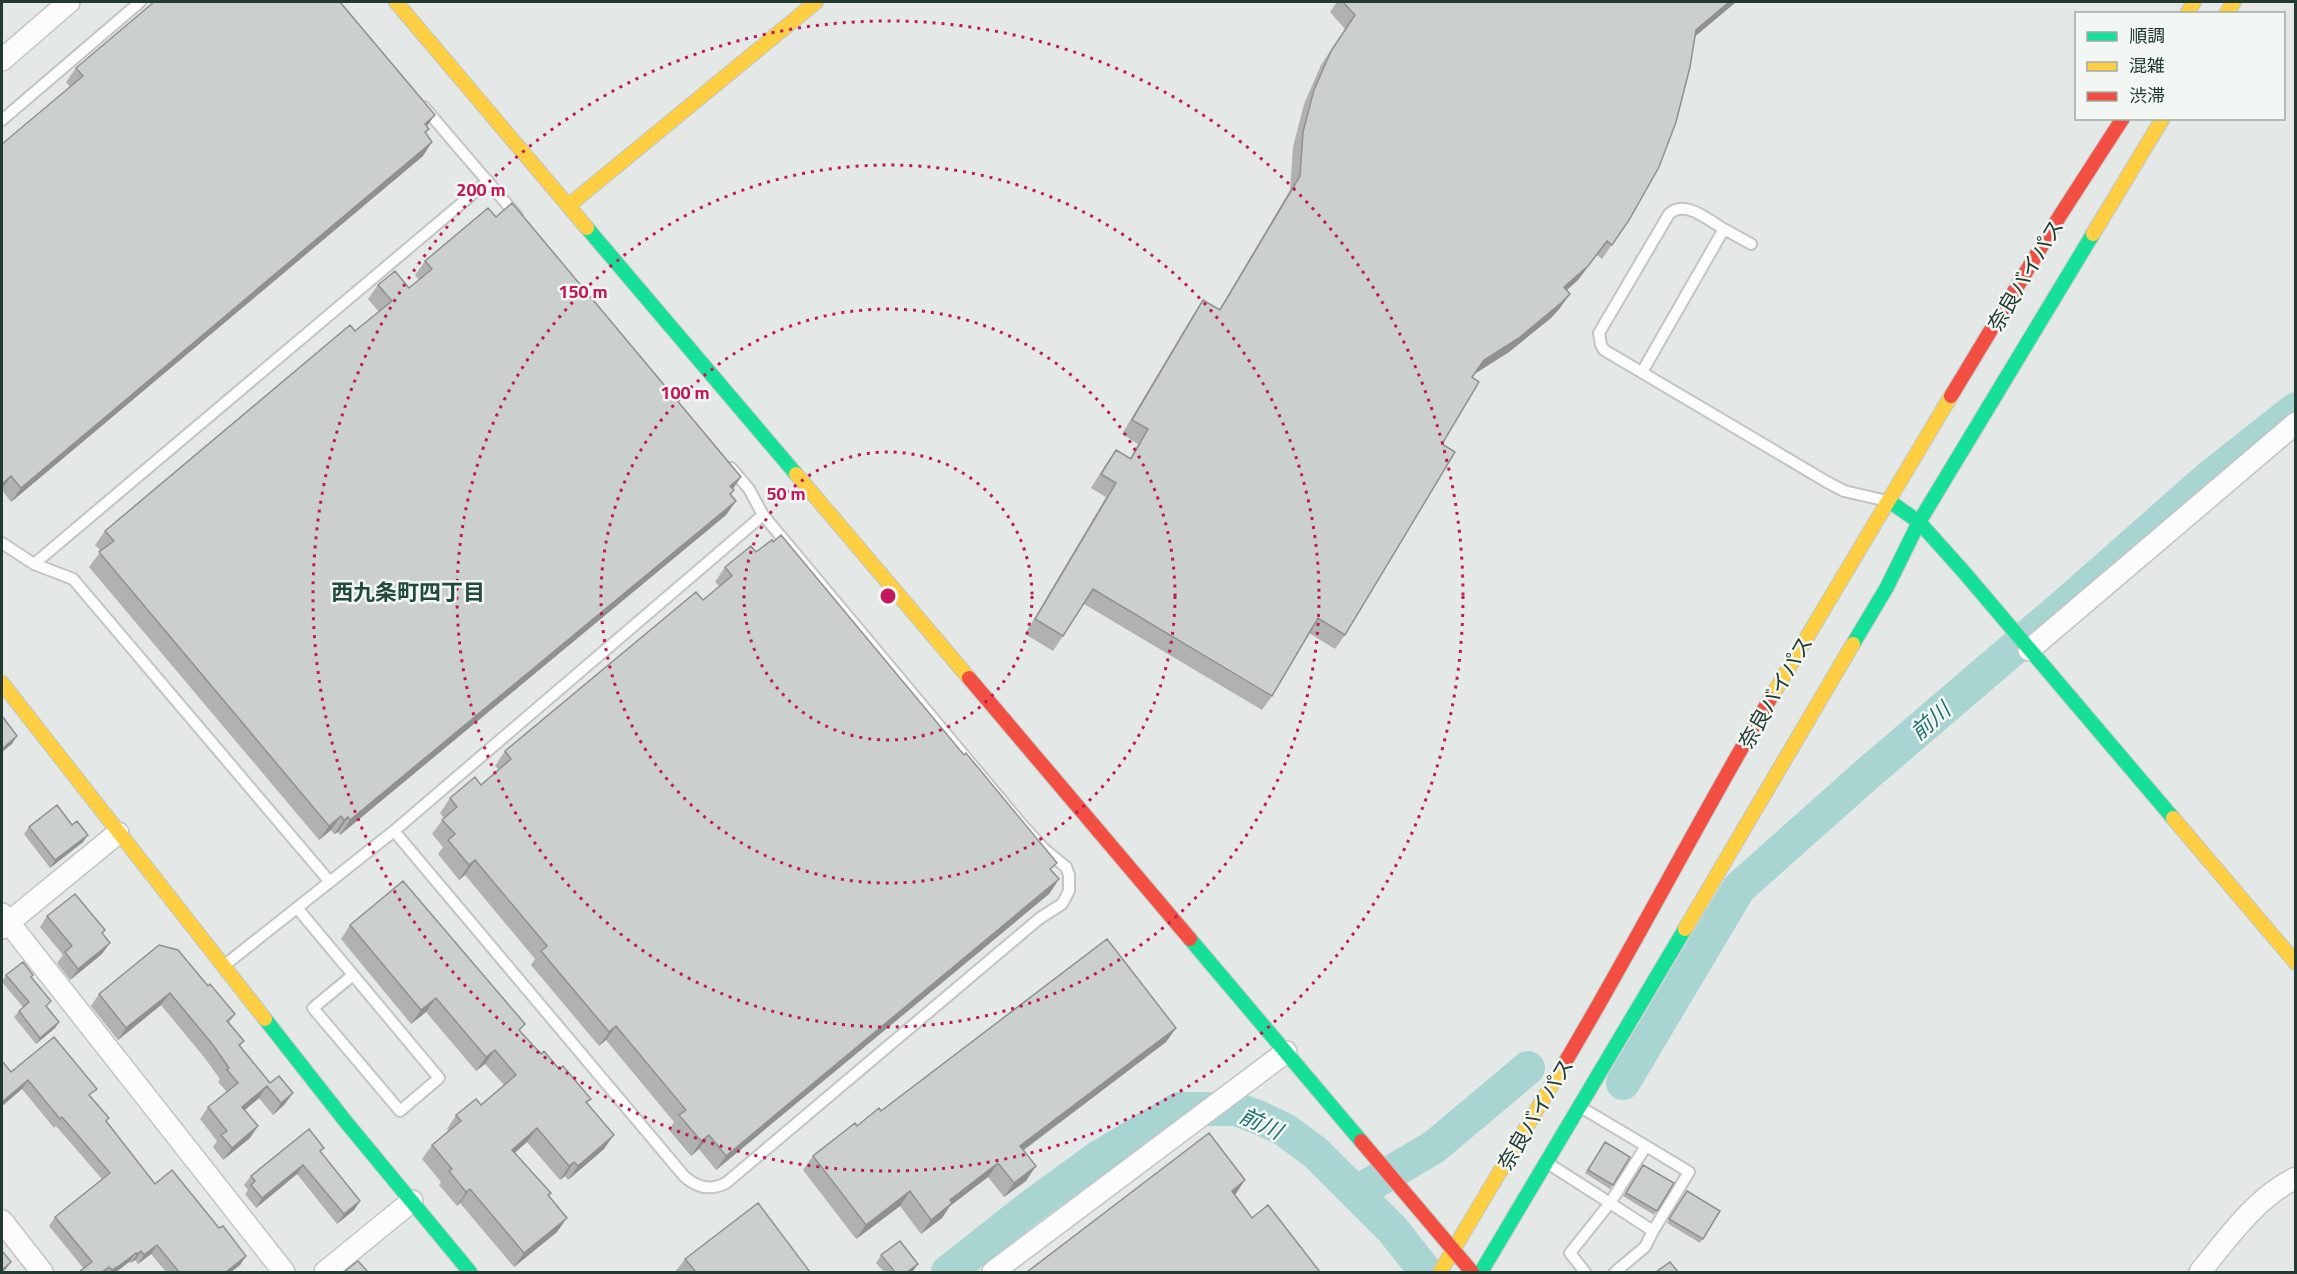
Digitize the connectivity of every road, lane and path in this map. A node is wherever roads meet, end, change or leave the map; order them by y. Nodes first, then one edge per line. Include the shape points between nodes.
1 (69, 2) edge
2 (140, 2) edge
3 (396, 2) edge
4 (816, 2) edge
5 (2, 60) edge
6 (419, 100) edge
7 (2, 120) edge
8 (2122, 120) edge
9 (2162, 120) edge
10 (488, 181) junction
11 (568, 206) junction
12 (526, 227) edge
13 (1724, 229) junction
14 (1751, 244) dead end
15 (1642, 372) junction
16 (2295, 423) edge
17 (726, 462) edge
18 (1889, 501) junction
19 (763, 515) junction
20 (1919, 522) junction
21 (2, 543) edge
22 (34, 564) junction
23 (2029, 650) junction
24 (2, 683) edge
25 (394, 831) junction
26 (118, 833) junction
27 (330, 882) junction
28 (298, 909) junction
29 (4, 922) edge
30 (2295, 963) edge
31 (223, 966) junction
32 (353, 975) junction
33 (1286, 1052) junction
34 (1579, 1106) junction
35 (1646, 1146) junction
36 (1546, 1162) junction
37 (2295, 1178) edge
38 (412, 1201) junction
39 (1610, 1203) junction
40 (2, 1221) edge
41 (1653, 1231) junction
42 (1454, 1252) junction
43 (42, 1272) edge
44 (284, 1272) edge
45 (326, 1272) edge
46 (470, 1272) edge
47 (993, 1272) edge
48 (1440, 1272) edge
49 (1472, 1272) edge
50 (1480, 1272) edge
51 (1585, 1272) edge
52 (1615, 1272) edge
53 (2200, 1272) edge

1 - 5 street
2 - 7 lane
3 - 11 main road
4 - 11 main road
6 - 10 lane
8 - 18 main road, 奈良バイパス
9 - 20 main road, 奈良バイパス
10 - 12 lane
10 - 22 lane
11 - 33 main road
13 - 14 lane
13 - 15 lane
13 - 15 lane via 1685,208 1674,209 1599,333 1604,350
15 - 18 lane via 1844,491
16 - 23 street
17 - 19 lane via 749,489
18 - 20 main road
18 - 42 main road, 奈良バイパス via 1725,775 1620,970
19 - 25 lane
19 - 25 lane via 1023,826 1066,867 1069,891 1057,909 1040,918 726,1183 707,1189 684,1176
20 - 23 main road
20 - 34 main road, 奈良バイパス via 1887,587
21 - 22 lane
22 - 27 lane via 74,579
23 - 30 main road
24 - 26 main road
25 - 27 lane
26 - 29 street
26 - 31 main road
27 - 28 lane
28 - 31 lane
28 - 32 lane
29 - 44 street
31 - 38 main road
32 - 32 lane via 314,1008 400,1111 439,1078
33 - 42 main road
33 - 47 street
34 - 35 lane
34 - 36 main road, 奈良バイパス
35 - 39 lane
35 - 41 lane via 1689,1172
36 - 39 lane
36 - 50 main road, 奈良バイパス
37 - 53 street via 2279,1186 2245,1217
38 - 45 street
38 - 46 main road
39 - 41 lane
39 - 51 lane via 1570,1253
40 - 43 street
41 - 52 lane via 1645,1247
42 - 48 main road, 奈良バイパス
42 - 49 main road

